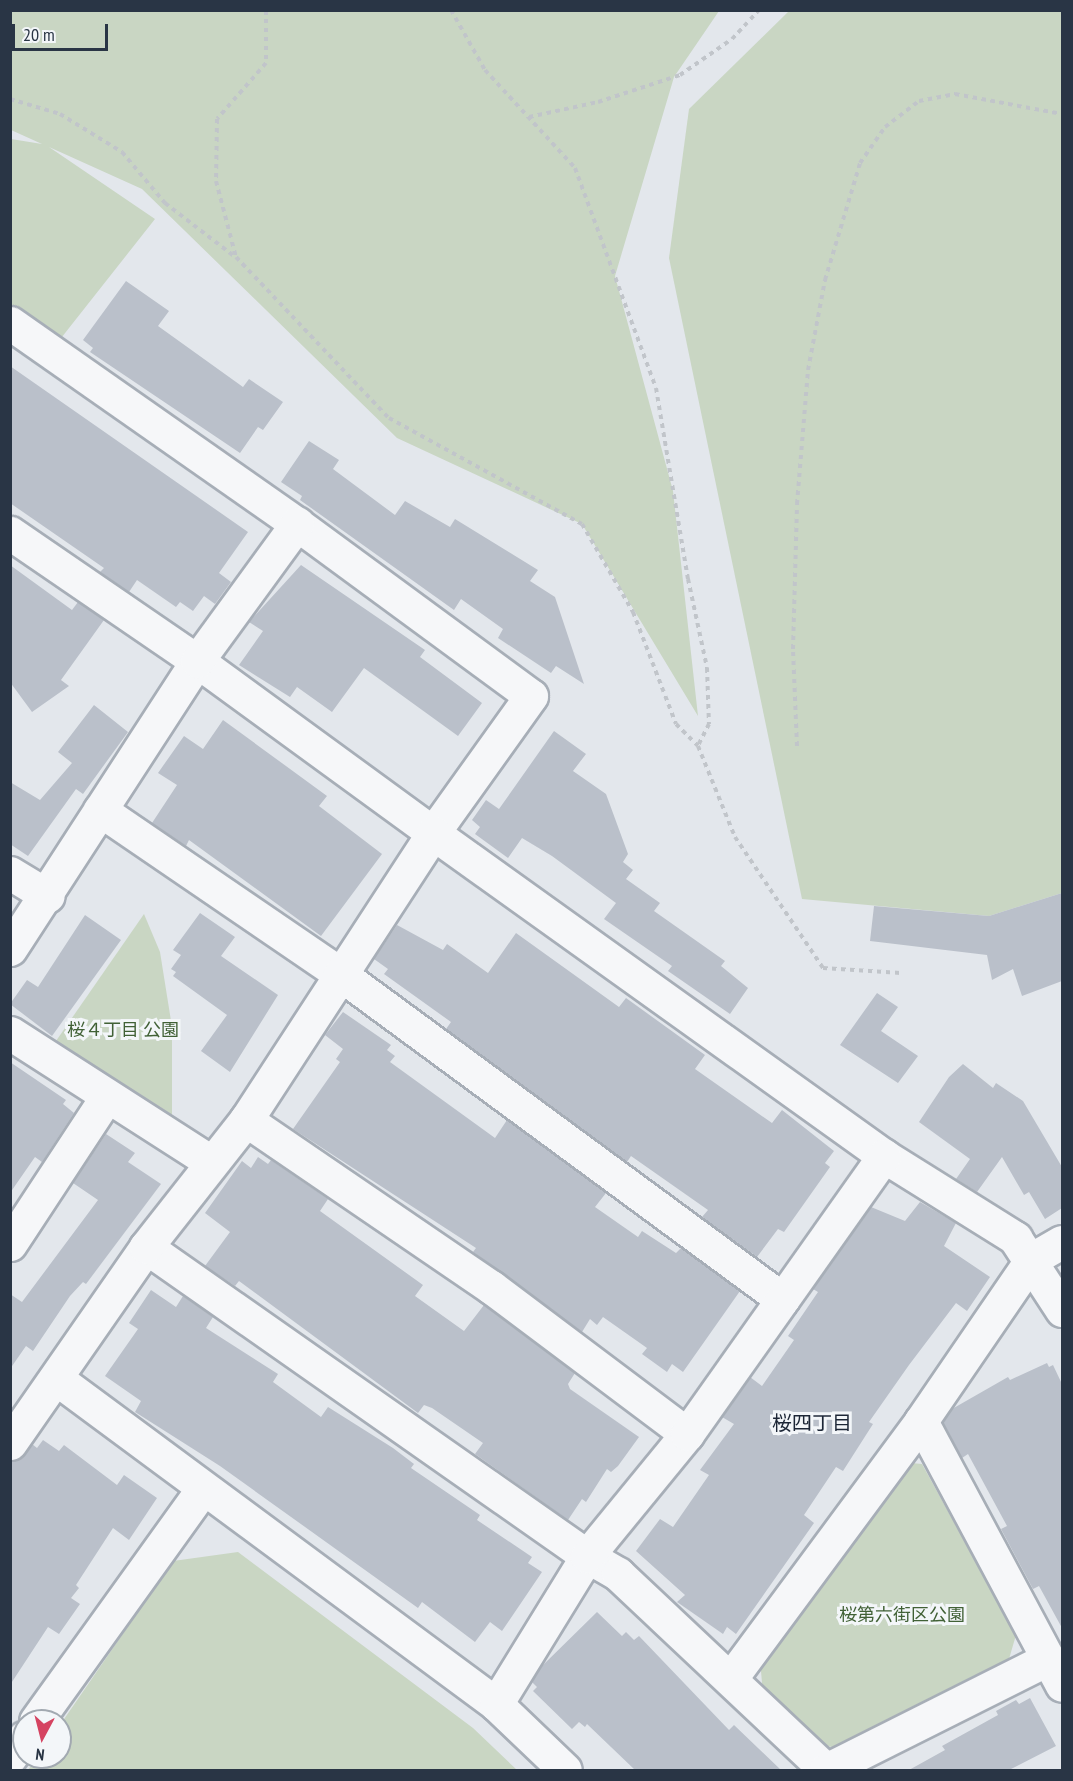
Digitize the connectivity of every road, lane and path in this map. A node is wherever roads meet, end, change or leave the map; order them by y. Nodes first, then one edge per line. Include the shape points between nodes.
1 (267, 10) edge
2 (451, 10) edge
3 (759, 10) edge
4 (10, 99) edge
5 (1062, 114) edge
6 (528, 117) junction
7 (236, 257) junction
8 (10, 323) edge
9 (297, 524) junction
10 (10, 533) edge
11 (197, 661) junction
12 (698, 746) junction
13 (797, 746) dead end
14 (100, 810) junction
15 (433, 833) junction
16 (10, 873) edge
17 (48, 897) junction
18 (10, 949) edge
19 (901, 973) dead end
20 (340, 974) junction
21 (10, 1033) edge
22 (106, 1098) junction
23 (246, 1120) junction
24 (884, 1155) junction
25 (211, 1162) junction
26 (1062, 1242) edge
27 (10, 1244) edge
28 (146, 1247) junction
29 (1032, 1259) junction
30 (782, 1299) junction
31 (1062, 1310) edge
32 (57, 1379) junction
33 (921, 1421) junction
34 (687, 1434) junction
35 (10, 1443) edge
36 (203, 1489) junction
37 (587, 1556) junction
38 (1055, 1672) edge
39 (731, 1678) junction
40 (496, 1704) junction
41 (45, 1709) edge
42 (565, 1770) edge

1 - 7 path via 266,63 217,119 216,181
2 - 6 path via 485,70
3 - 6 path via 732,39 680,75 598,102
4 - 7 path via 60,114 122,152 165,203
5 - 13 path via 955,94 919,101 885,127 860,163 825,280 808,370 797,504
6 - 12 path via 575,168 656,388 687,579 707,668 709,724
7 - 12 path via 389,418 582,524 633,612 676,724
8 - 9 street
9 - 11 street
9 - 15 street via 531,696
10 - 11 street
11 - 14 street
11 - 15 street
12 - 19 path via 735,837 823,968
14 - 17 street
14 - 20 street
15 - 20 street
15 - 24 street
16 - 17 street
17 - 18 street
20 - 23 street
20 - 30 street
21 - 22 street
22 - 25 street
22 - 27 street
23 - 25 street
23 - 34 street via 490,1287
24 - 29 street via 1015,1238
24 - 30 street
25 - 28 street
26 - 29 street
28 - 32 street
28 - 37 street
29 - 31 street
29 - 33 street
30 - 34 street
32 - 35 street
32 - 36 street
33 - 38 street
33 - 39 street
34 - 37 street
36 - 40 street
36 - 41 street
37 - 39 street via 618,1574
37 - 40 street
38 - 39 street via 826,1770
40 - 42 street

